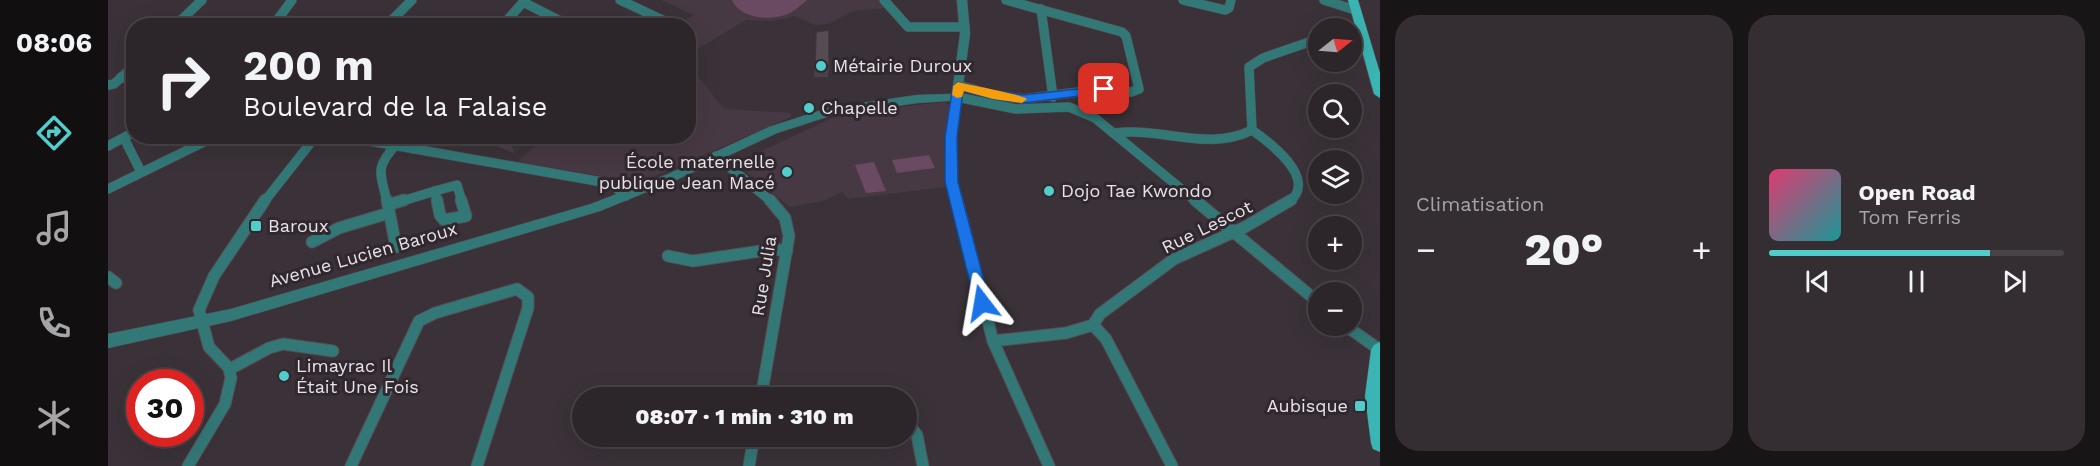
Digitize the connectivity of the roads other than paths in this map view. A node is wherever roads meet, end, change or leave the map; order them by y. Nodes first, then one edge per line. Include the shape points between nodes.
1 (292, 0) edge
2 (412, 0) edge
3 (620, 0) edge
4 (884, 0) edge
5 (962, 0) edge
6 (1006, 0) edge
7 (1183, 0) edge
8 (1231, 0) edge
9 (1324, 0) edge
10 (197, 1) edge
11 (525, 1) edge
12 (1354, 5) edge
13 (1041, 9) junction
14 (183, 18) edge
15 (279, 18) edge
16 (394, 18) edge
17 (509, 18) edge
18 (556, 18) edge
19 (658, 18) edge
20 (965, 27) junction
21 (1308, 42) edge
22 (1362, 44) edge
23 (126, 73) edge
24 (122, 77) junction
25 (126, 79) edge
26 (108, 85) edge
27 (958, 91) junction
28 (1380, 93) edge
29 (1053, 97) junction
30 (1252, 130) junction
31 (1116, 133) junction
32 (126, 137) edge
33 (132, 144) edge
34 (199, 144) edge
35 (309, 144) edge
36 (384, 144) edge
37 (417, 144) edge
38 (108, 146) edge
39 (395, 146) junction
40 (413, 149) junction
41 (716, 156) junction
42 (141, 172) junction
43 (108, 189) edge
44 (435, 191) dead end
45 (626, 196) junction
46 (389, 209) junction
47 (1233, 231) junction
48 (312, 242) dead end
49 (396, 247) dead end
50 (787, 251) junction
51 (668, 256) dead end
52 (1308, 294) edge
53 (201, 322) junction
54 (1093, 325) junction
55 (1360, 336) edge
56 (108, 342) edge
57 (993, 342) junction
58 (1380, 350) edge
59 (333, 351) dead end
60 (230, 369) junction
61 (763, 387) edge
62 (917, 435) edge
63 (1380, 443) edge
64 (752, 447) edge
65 (188, 466) edge
66 (351, 466) edge
67 (477, 466) edge
68 (749, 466) edge
69 (923, 466) edge
70 (1049, 466) edge
71 (1172, 466) edge

1 - 15 street
2 - 16 street
3 - 19 street
4 - 20 street via 908,27
5 - 20 street
6 - 13 street
7 - 8 street via 1222,10 1227,9
9 - 12 street
10 - 14 street
11 - 17 street
11 - 18 street
13 - 29 street
13 - 29 street via 1125,34 1139,88 1131,92 1095,90
20 - 27 street
21 - 30 street via 1263,58 1249,68
22 - 28 main road
23 - 24 street
24 - 25 street
24 - 26 street
27 - 29 street via 1013,98
27 - 31 street via 1017,109 1069,107
27 - 41 street, Avenue Lucien Baroux via 838,109 782,127
27 - 57 street via 951,137 952,182
30 - 31 street via 1220,139
30 - 47 street, Rue Lescot via 1285,157 1293,170 1297,190 1287,204
31 - 47 street
32 - 38 street
33 - 42 street
34 - 42 street
35 - 53 street via 207,287 199,308
36 - 39 street
37 - 40 street
39 - 40 street
39 - 46 street via 380,168
40 - 45 street via 602,182
41 - 45 street, Avenue Lucien Baroux
41 - 50 street, Rue Julia via 782,212 789,228
42 - 43 street
44 - 46 street
45 - 53 street, Avenue Lucien Baroux
46 - 48 street
46 - 49 street
47 - 52 street
47 - 54 street, Rue Lescot via 1174,259 1100,315
50 - 51 street via 774,249 693,261
50 - 61 street, Rue Julia
53 - 56 street, Avenue Lucien Baroux
53 - 60 street via 210,350
54 - 57 street, Rue Lescot via 1066,333
54 - 71 street via 1106,339
55 - 58 street
57 - 70 street
58 - 63 main road via 1375,379
59 - 60 street via 283,345 269,348
60 - 65 street via 228,399
62 - 69 street
64 - 68 street
66 - 67 street via 419,321 517,289 526,294 528,308

